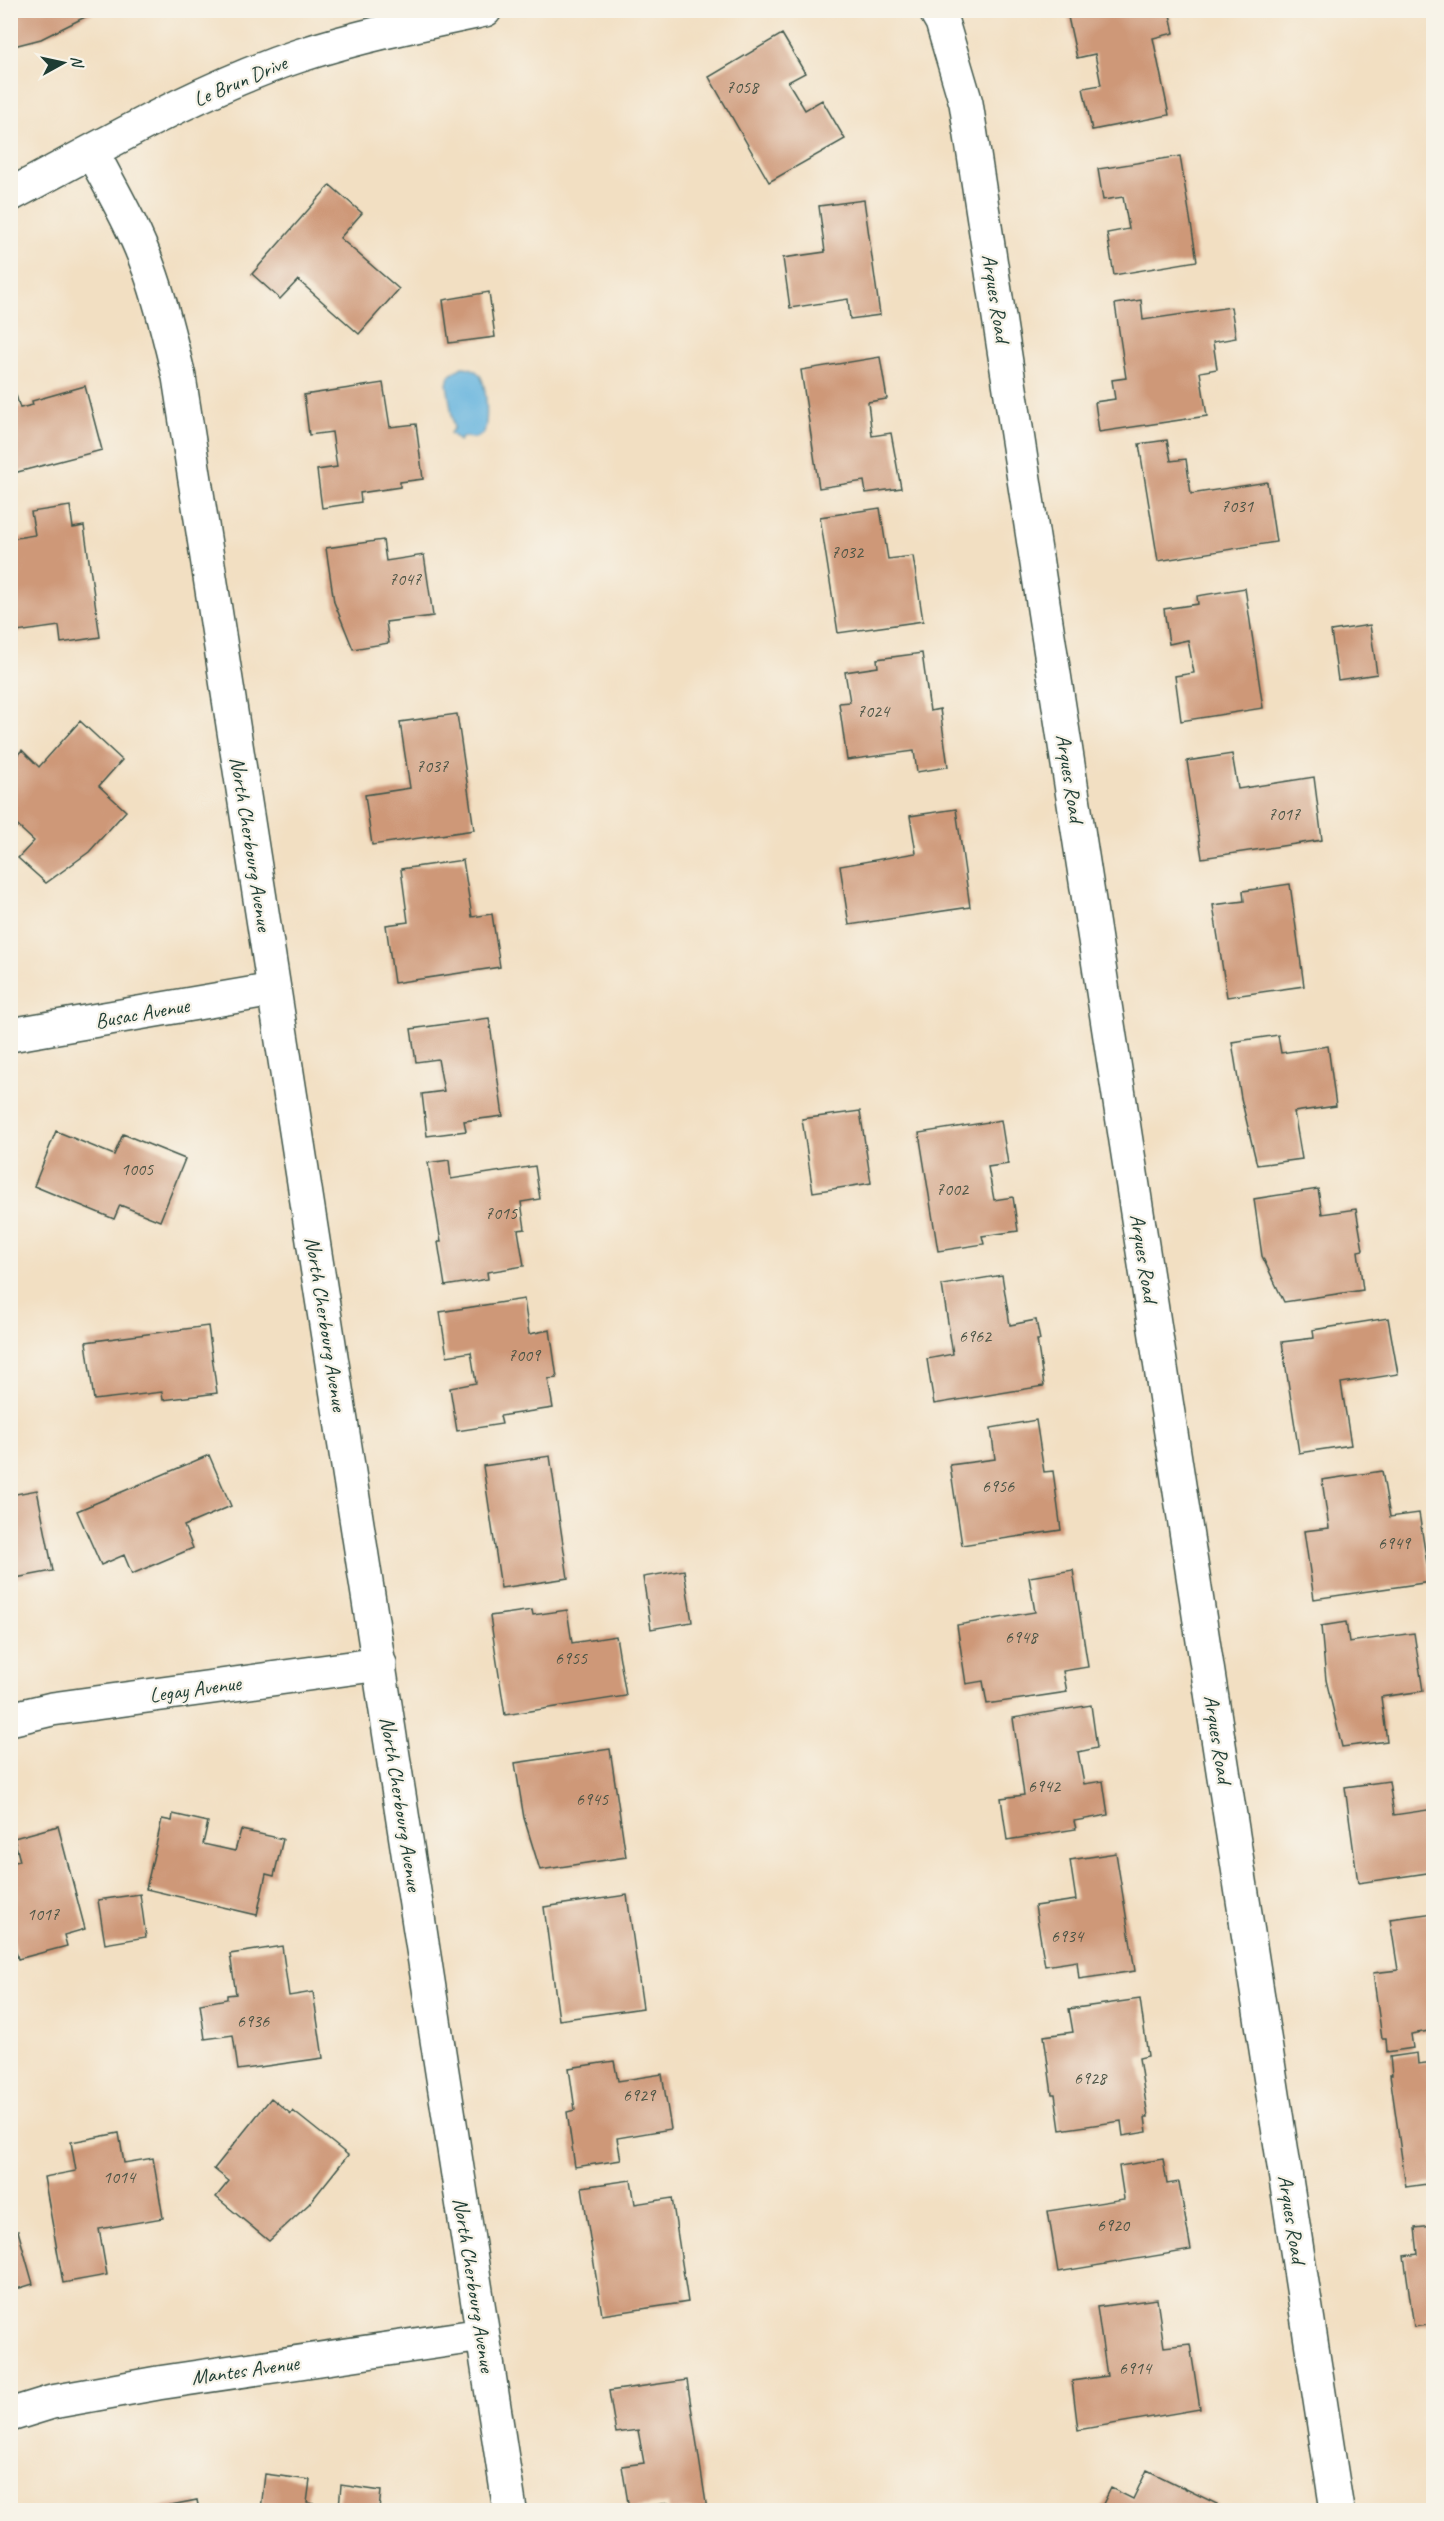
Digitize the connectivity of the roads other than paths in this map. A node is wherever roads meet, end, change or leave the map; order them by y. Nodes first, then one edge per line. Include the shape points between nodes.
1 (485, 10) edge
2 (934, 10) edge
3 (92, 152) junction
4 (10, 195) edge
5 (273, 990) junction
6 (10, 1035) edge
7 (380, 1664) junction
8 (10, 1719) edge
9 (482, 2335) junction
10 (10, 2415) edge
11 (510, 2511) edge
12 (1336, 2511) edge

1 - 3 street, Le Brun Drive via 298,56 212,90
2 - 12 street, Arques Road via 942,22 966,103
3 - 4 street, Le Brun Drive
3 - 5 street, North Cherbourg Avenue via 148,266 176,365
5 - 6 street, Busac Avenue
5 - 7 street, North Cherbourg Avenue
7 - 8 street, Legay Avenue via 52,1709
7 - 9 street, North Cherbourg Avenue
9 - 10 street, Mantes Avenue via 148,2385 52,2402
9 - 11 street, North Cherbourg Avenue

